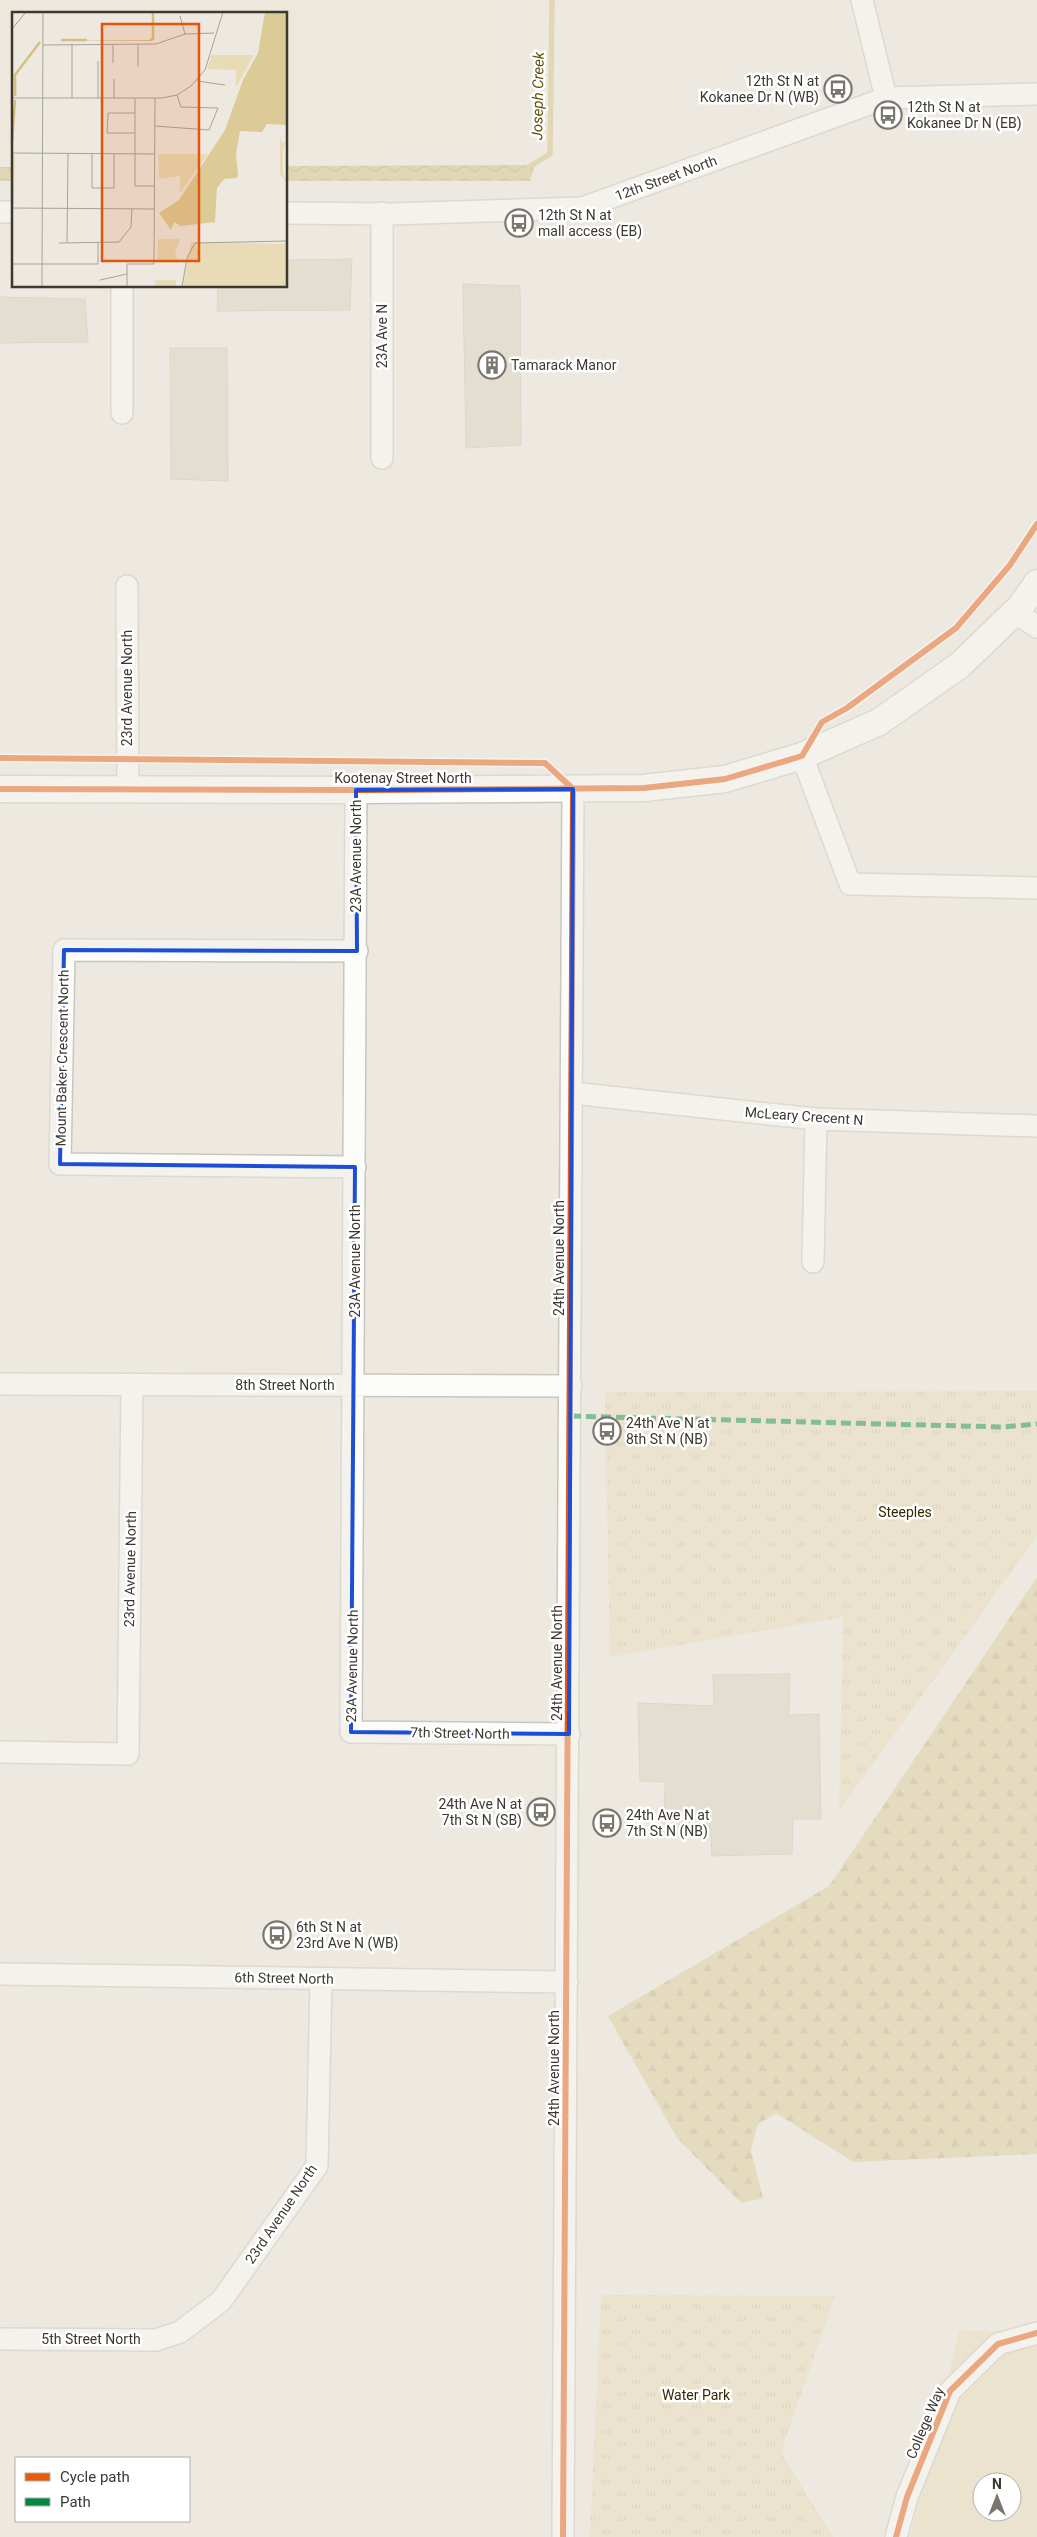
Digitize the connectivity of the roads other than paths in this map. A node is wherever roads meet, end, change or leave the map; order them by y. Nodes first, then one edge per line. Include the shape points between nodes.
1 (862, 0) edge
2 (1037, 94) edge
3 (886, 98) junction
4 (288, 212) edge
5 (382, 213) junction
6 (122, 288) edge
7 (122, 413) dead end
8 (382, 458) dead end
9 (1037, 583) edge
10 (126, 586) dead end
11 (1015, 612) junction
12 (1037, 628) edge
13 (802, 756) junction
14 (0, 789) edge
15 (573, 789) junction
16 (128, 790) junction
17 (356, 790) junction
18 (1037, 888) edge
19 (357, 951) junction
20 (572, 1093) junction
21 (816, 1119) junction
22 (1037, 1126) edge
23 (356, 1167) junction
24 (814, 1262) dead end
25 (0, 1384) edge
26 (132, 1384) junction
27 (354, 1385) junction
28 (571, 1386) junction
29 (351, 1732) joint
30 (569, 1734) junction
31 (0, 1752) edge
32 (0, 1974) edge
33 (320, 1979) junction
34 (567, 1982) junction
35 (180, 2332) joint
36 (1037, 2333) edge
37 (0, 2339) edge
38 (564, 2537) edge
39 (896, 2537) edge

1 - 3 street
2 - 3 street, 12th Street North
3 - 5 street, 12th Street North via 582,208
4 - 5 street, 12th Street North
5 - 8 street, 23A Ave N
6 - 7 street
9 - 11 street, Kootenay Street North
10 - 16 street, 23rd Avenue North
11 - 12 street
11 - 13 street, Kootenay Street North via 960,665 879,722
13 - 15 street, Kootenay Street North via 725,779 644,788
13 - 18 street via 850,884
14 - 16 street, Kootenay Street North
15 - 17 street, Kootenay Street North
15 - 20 street, 24th Avenue North
16 - 17 street, Kootenay Street North
17 - 19 street, 23A Avenue North
19 - 23 street, 23A Avenue North
19 - 23 street, Mount Baker Crescent North via 64,950 60,1164
20 - 21 street, McLeary Crecent N
20 - 28 street, 24th Avenue North
21 - 22 street, McLeary Crecent N
21 - 24 street
23 - 27 street, 23A Avenue North
25 - 26 street, 8th Street North
26 - 27 street, 8th Street North
26 - 31 street, 23rd Avenue North via 128,1754
27 - 28 street, 8th Street North
27 - 29 street, 23A Avenue North
28 - 30 street, 24th Avenue North
29 - 30 street, 7th Street North
30 - 34 street, 24th Avenue North
32 - 33 street, 6th Street North
33 - 34 street, 6th Street North
33 - 35 street, 23rd Avenue North via 317,2166 221,2301
34 - 38 street, 24th Avenue North
35 - 37 street, 5th Street North via 156,2340
36 - 39 street, College Way via 998,2344 950,2391 907,2497

